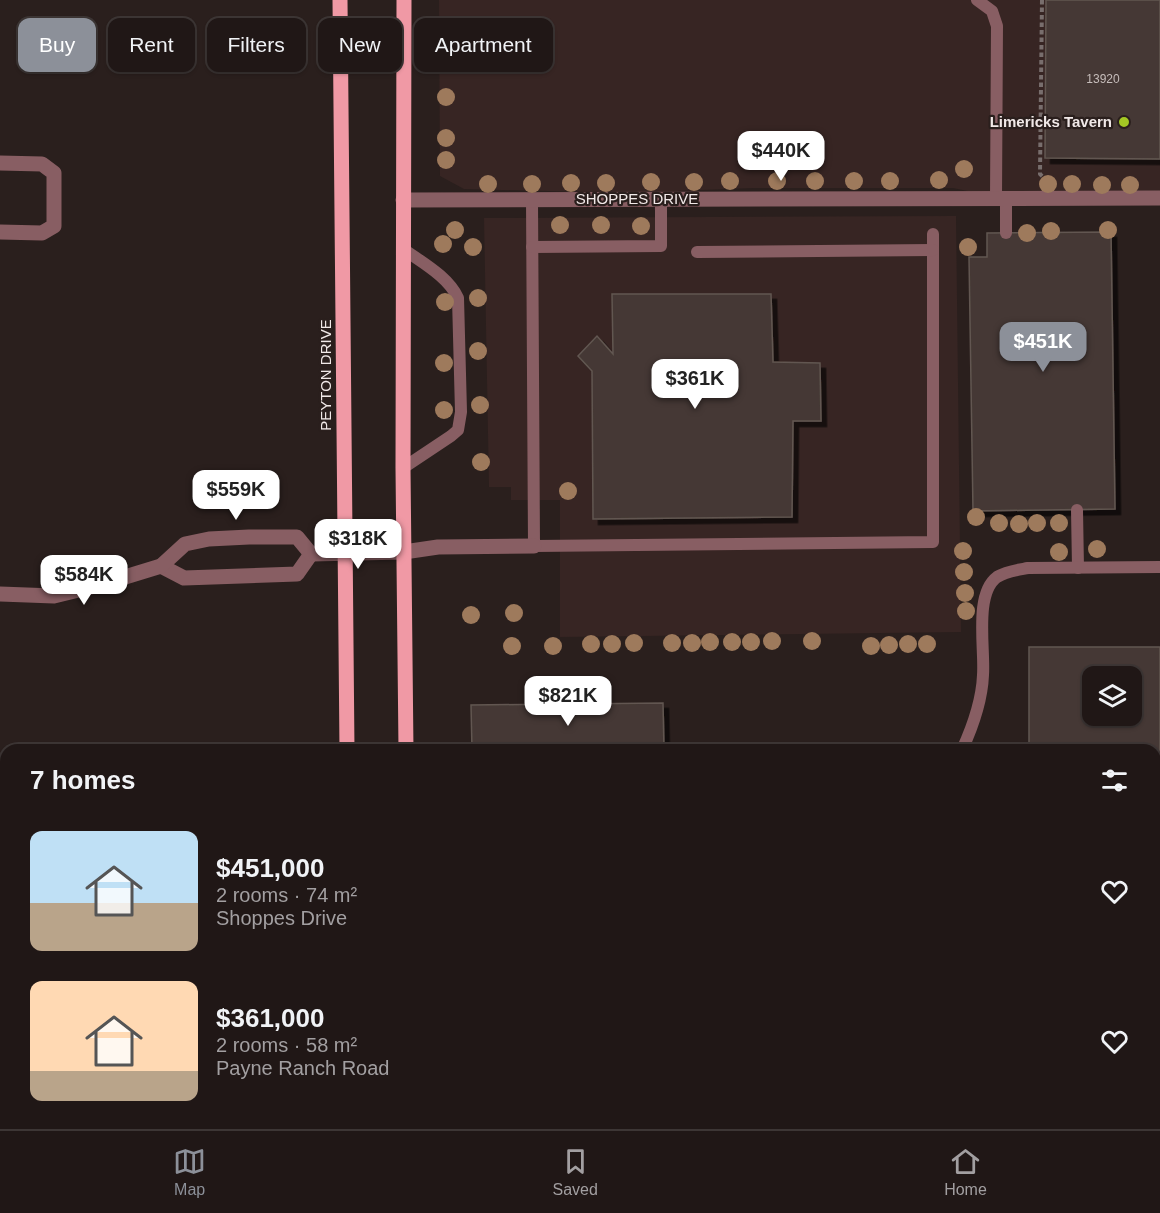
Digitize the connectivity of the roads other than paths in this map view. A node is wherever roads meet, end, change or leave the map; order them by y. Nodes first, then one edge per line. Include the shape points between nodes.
1 (340, 0) edge
2 (404, 0) edge
3 (977, 0) edge
4 (0, 163) edge
5 (1001, 197) junction
6 (1160, 198) edge
7 (661, 199) junction
8 (403, 200) junction
9 (532, 200) junction
10 (0, 232) edge
11 (1006, 233) dead end
12 (933, 234) dead end
13 (532, 246) junction
14 (402, 248) junction
15 (933, 250) junction
16 (697, 252) dead end
17 (403, 468) junction
18 (1077, 510) dead end
19 (534, 546) junction
20 (404, 552) junction
21 (345, 553) junction
22 (311, 554) junction
23 (161, 566) junction
24 (1160, 567) edge
25 (1078, 568) junction
26 (0, 594) edge
27 (347, 744) edge
28 (406, 744) edge
29 (964, 744) edge

1 - 21 main road, PEYTON DRIVE
2 - 8 main road
3 - 5 lane via 992,11 997,26
4 - 10 street via 42,164 54,173 54,226 42,234
5 - 6 street, SHOPPES DRIVE
5 - 7 street, SHOPPES DRIVE
5 - 11 lane
7 - 9 street, SHOPPES DRIVE
7 - 13 lane via 661,246
8 - 9 street, SHOPPES DRIVE
8 - 14 main road
9 - 13 lane
12 - 15 lane
13 - 19 lane
14 - 17 main road
14 - 17 lane via 444,280 458,298 461,412 458,430 452,436
15 - 16 lane
15 - 19 lane via 933,542
17 - 20 main road
18 - 25 lane
19 - 20 street via 438,547
20 - 21 street
20 - 28 main road
21 - 22 street
21 - 27 main road, PEYTON DRIVE
22 - 23 street via 297,574 184,578
22 - 23 street via 297,537 209,539 185,544
23 - 26 street via 54,596
24 - 25 lane
25 - 29 lane via 1011,570 991,583 984,601 979,704

